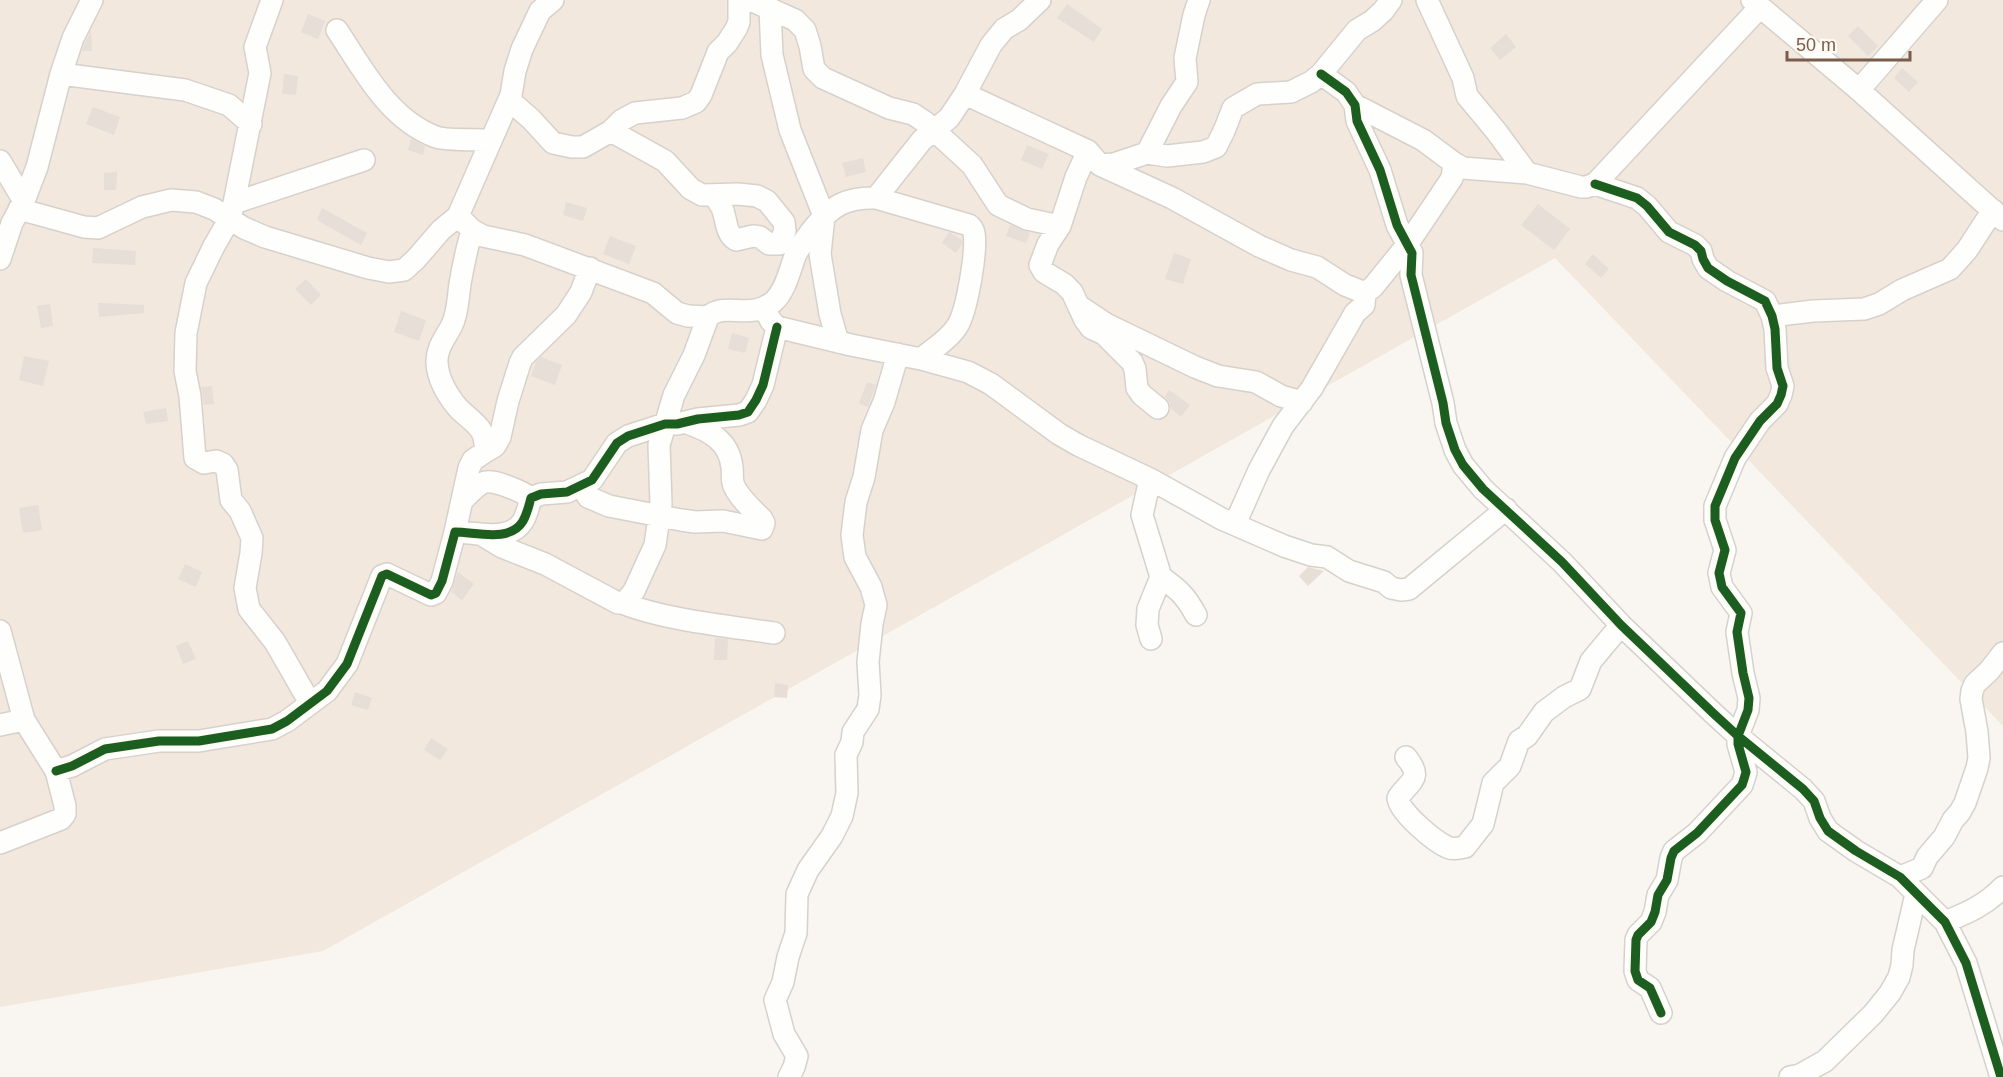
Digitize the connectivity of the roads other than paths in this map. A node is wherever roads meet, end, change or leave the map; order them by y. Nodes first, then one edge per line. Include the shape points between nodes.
1 (92, 0) edge
2 (272, 0) edge
3 (553, 0) edge
4 (739, 0) edge
5 (1040, 0) edge
6 (1199, 0) edge
7 (1391, 0) edge
8 (1427, 0) edge
9 (1937, 0) edge
10 (1756, 3) edge
11 (760, 4) edge
12 (337, 30) dead end
13 (62, 74) junction
14 (1321, 74) junction
15 (1859, 90) junction
16 (965, 94) junction
17 (508, 100) junction
18 (1355, 105) junction
19 (251, 124) junction
20 (936, 130) junction
21 (611, 132) junction
22 (491, 140) junction
23 (1147, 153) junction
24 (1094, 158) junction
25 (364, 160) dead end
26 (0, 161) edge
27 (1456, 170) junction
28 (1527, 173) junction
29 (1595, 184) junction
30 (714, 195) dead end
31 (876, 198) junction
32 (21, 205) junction
33 (232, 211) junction
34 (1998, 215) edge
35 (824, 216) junction
36 (465, 223) junction
37 (1060, 226) junction
38 (1407, 245) junction
39 (0, 259) edge
40 (590, 268) junction
41 (1365, 293) junction
42 (1079, 306) junction
43 (765, 308) junction
44 (1772, 316) junction
45 (708, 317) junction
46 (777, 327) junction
47 (838, 342) junction
48 (898, 354) junction
49 (921, 358) junction
50 (1281, 396) junction
51 (1302, 402) junction
52 (1158, 408) dead end
53 (1286, 422) junction
54 (675, 423) junction
55 (485, 452) junction
56 (1150, 479) junction
57 (582, 486) junction
58 (531, 498) junction
59 (463, 500) junction
60 (1506, 509) junction
61 (659, 516) junction
62 (1235, 524) junction
63 (455, 532) junction
64 (478, 533) junction
65 (1161, 577) junction
66 (622, 603) junction
67 (1196, 615) dead end
68 (1621, 625) junction
69 (0, 631) edge
70 (774, 633) dead end
71 (1151, 639) dead end
72 (2003, 653) edge
73 (310, 703) junction
74 (24, 720) junction
75 (0, 725) edge
76 (1738, 736) junction
77 (1407, 757) dead end
78 (56, 771) junction
79 (0, 843) edge
80 (1900, 878) junction
81 (2003, 887) edge
82 (1916, 894) junction
83 (1945, 922) junction
84 (1661, 1013) dead end
85 (789, 1077) edge
86 (1790, 1077) edge
87 (2001, 1077) edge

1 - 13 street via 73,38
2 - 19 street via 255,47 260,73
3 - 17 street via 540,11 522,49
4 - 21 street via 739,22 718,52 696,102 669,111 635,113
5 - 16 street via 991,45
6 - 23 street via 1185,58 1187,82
7 - 14 street via 1358,30
8 - 28 street via 1463,78 1467,96
9 - 15 street
10 - 15 street
10 - 29 street
11 - 20 street via 795,20 805,30 814,69 823,78 889,108 913,114
11 - 35 street via 790,130
12 - 22 street via 379,93 400,115 437,138
13 - 19 street via 185,90 229,105
13 - 32 street via 37,167
14 - 18 street via 1346,92
14 - 23 street via 1291,92 1257,94 1233,108 1216,147 1167,156
15 - 34 street
16 - 20 street
16 - 24 street
17 - 21 street via 553,142 583,147
17 - 22 street
18 - 27 street via 1424,140
18 - 38 street via 1357,120
19 - 33 street
20 - 31 street via 922,140
20 - 37 street via 972,165 998,205 1027,219
21 - 30 street via 665,161 691,189 702,195
22 - 36 street
23 - 24 street via 1114,164
24 - 37 street via 1076,177
24 - 41 street via 1259,246 1317,267
25 - 33 street
26 - 32 street
27 - 28 street
27 - 38 street
28 - 29 street via 1581,187
29 - 44 street via 1637,198 1669,232 1695,245 1708,268 1765,301
31 - 35 street via 839,205
31 - 49 street via 969,225 974,231 964,312 948,337
32 - 33 street via 84,227 98,228 142,207 171,200
32 - 39 street
33 - 36 street via 244,228 265,237 390,272 404,270 441,230
33 - 73 street via 196,283 186,333 185,371 195,458 204,463 216,461 227,470 231,500 252,538 245,588 249,609 279,649
34 - 44 street via 1950,269 1879,304 1864,309
35 - 43 street via 797,252 776,299
35 - 47 street via 820,254
36 - 40 street via 483,236 525,245
36 - 55 street via 456,312 437,362 446,391 482,432
37 - 42 street via 1040,265 1072,292
38 - 41 street
38 - 60 street via 1412,253 1411,275 1419,310 1455,450 1483,489
40 - 45 street via 653,293 677,313
40 - 55 street via 566,315 523,357 500,437
41 - 51 street via 1364,305 1355,313
42 - 50 street via 1106,324 1195,367 1218,376 1256,382
42 - 52 street via 1091,328 1104,334 1132,362 1137,388
43 - 45 street via 752,312 719,311
43 - 46 street
44 - 76 street via 1777,368 1783,386 1781,395 1735,458 1715,506 1715,520 1725,550 1719,573 1722,587 1741,613 1737,632 1749,698
45 - 54 street via 674,395
46 - 47 street
46 - 54 street via 762,385 748,412
47 - 48 street
48 - 49 street
48 - 85 street via 872,430 852,535 855,557 876,605 868,662 868,709 853,732 846,755 847,793 842,816 797,894 796,933 775,1000 784,1034 796,1056
49 - 56 street via 968,372 991,384 1059,434
50 - 51 street
50 - 53 street
51 - 53 street
53 - 62 street
54 - 57 street via 617,442 592,480
54 - 61 street via 659,445
54 - 61 street via 713,433 722,441 729,453 733,484 739,496 762,519 764,527 759,530 723,521 695,522
55 - 59 street via 469,468
56 - 62 street
56 - 65 street via 1142,515
57 - 58 street
57 - 61 street via 588,497 609,506
58 - 59 street via 494,480 481,483
58 - 64 street via 524,520 513,531 498,535
59 - 63 street
60 - 62 street via 1420,580 1401,590 1350,571 1327,557 1284,546
60 - 68 street
61 - 66 street via 655,544 639,582
63 - 64 street
63 - 73 street via 436,593 430,595 387,574 382,576 347,664 327,691
64 - 66 street
65 - 67 street via 1180,590
65 - 71 street via 1148,609
66 - 70 street
68 - 76 street
68 - 77 street via 1591,661 1580,689 1544,712 1519,741 1510,766 1492,783 1483,824 1466,847 1446,847 1404,812 1398,798 1414,781 1415,774
69 - 74 street
72 - 80 street via 1972,691 1979,758 1965,803 1922,868
73 - 78 street via 272,729 199,741 159,741 105,749
74 - 75 street
74 - 78 street
76 - 80 street via 1803,789 1814,801 1828,831
76 - 84 street via 1746,772 1742,785 1674,851 1651,922 1636,940 1638,980 1650,988
78 - 79 street via 65,814
80 - 82 street
81 - 83 street via 1974,911
82 - 83 street
82 - 86 street via 1899,977 1890,993 1825,1061 1800,1076
83 - 87 street via 1966,963

